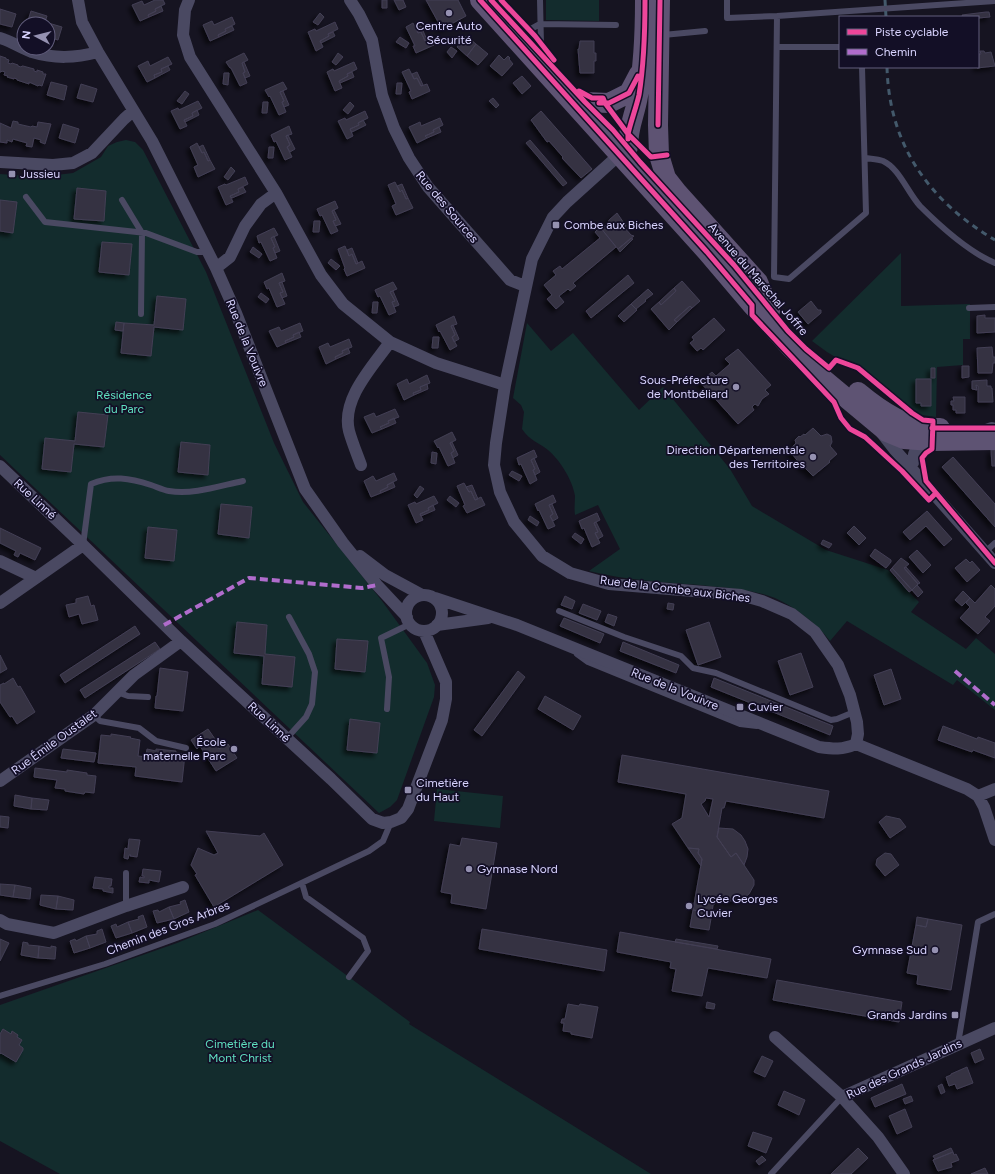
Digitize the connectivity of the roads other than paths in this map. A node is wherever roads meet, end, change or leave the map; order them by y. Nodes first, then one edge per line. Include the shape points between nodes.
1 (78, 0) edge
2 (188, 0) edge
3 (350, 0) edge
4 (480, 0) edge
5 (491, 0) edge
6 (540, 0) edge
7 (646, 0) edge
8 (660, 0) edge
9 (727, 0) edge
10 (995, 1) edge
11 (777, 16) junction
12 (540, 24) junction
13 (616, 25) dead end
14 (705, 31) dead end
15 (520, 32) junction
16 (660, 35) junction
17 (0, 38) edge
18 (777, 47) junction
19 (839, 47) edge
20 (98, 52) junction
21 (544, 58) junction
22 (642, 68) junction
23 (862, 68) edge
24 (585, 102) junction
25 (133, 112) junction
26 (658, 125) junction
27 (624, 151) junction
28 (865, 158) junction
29 (0, 162) edge
30 (276, 193) junction
31 (26, 197) dead end
32 (122, 200) dead end
33 (142, 232) junction
34 (208, 252) junction
35 (995, 263) edge
36 (216, 268) junction
37 (525, 286) junction
38 (995, 307) edge
39 (969, 308) dead end
40 (770, 310) junction
41 (141, 314) dead end
42 (390, 342) junction
43 (505, 385) junction
44 (890, 432) junction
45 (994, 432) edge
46 (932, 435) junction
47 (913, 463) junction
48 (362, 465) dead end
49 (0, 466) edge
50 (243, 481) dead end
51 (935, 494) junction
52 (343, 543) junction
53 (995, 543) edge
54 (83, 545) junction
55 (985, 552) junction
56 (0, 561) edge
57 (995, 563) edge
58 (36, 578) junction
59 (422, 595) junction
60 (435, 598) junction
61 (0, 603) edge
62 (559, 611) dead end
63 (289, 617) dead end
64 (497, 618) junction
65 (408, 621) junction
66 (438, 624) junction
67 (424, 631) junction
68 (181, 641) junction
69 (118, 692) junction
70 (148, 697) dead end
71 (387, 709) dead end
72 (854, 712) junction
73 (94, 715) junction
74 (287, 738) junction
75 (856, 744) junction
76 (186, 748) dead end
77 (0, 781) edge
78 (995, 788) edge
79 (978, 796) junction
80 (391, 822) junction
81 (995, 840) edge
82 (126, 873) dead end
83 (302, 883) junction
84 (183, 887) dead end
85 (126, 906) junction
86 (995, 914) edge
87 (0, 920) edge
88 (349, 978) dead end
89 (0, 996) edge
90 (995, 1028) edge
91 (775, 1037) dead end
92 (958, 1044) junction
93 (842, 1098) junction
94 (771, 1174) edge
95 (904, 1174) edge

1 - 20 street, Rue de la Vouivre via 82,22
2 - 30 street via 183,35 190,57
3 - 37 street, Rue des Sources via 372,40 382,95 409,158 428,187 510,280
4 - 27 main road
5 - 15 main road
6 - 12 lane
7 - 22 main road
8 - 16 main road
9 - 11 lane via 727,18
10 - 11 lane
11 - 18 lane
12 - 13 lane
12 - 15 lane
12 - 21 lane
14 - 16 lane
15 - 21 main road
16 - 26 main road
17 - 20 street via 33,52 63,58
18 - 19 lane
18 - 28 lane via 774,277 789,280 866,213
20 - 25 street, Rue de la Vouivre
21 - 24 main road
22 - 24 main road via 629,93 609,103
22 - 27 main road via 638,97
23 - 28 lane
24 - 27 main road via 613,130
25 - 29 street via 92,153 73,163 53,165
25 - 34 street, Rue de la Vouivre via 152,141
26 - 27 main road
26 - 40 main road via 659,155 666,178 758,282
27 - 37 street, Rue de la Combe aux Biches via 562,206 551,220 532,259
27 - 40 main road, Avenue du Maréchal Joffre via 640,162
27 - 44 main road, Avenue du Maréchal Joffre via 791,348 821,377
28 - 35 lane via 887,164 919,204 952,236
30 - 36 street via 261,204 245,226 230,257
30 - 42 street via 321,275 343,304
31 - 33 lane via 45,222
32 - 33 lane
33 - 34 lane via 197,252
33 - 41 lane
34 - 36 street, Rue de la Vouivre
36 - 52 street, Rue de la Vouivre via 305,489
37 - 43 street, Rue de la Combe aux Biches
38 - 39 lane
40 - 44 main road, Avenue du Maréchal Joffre
42 - 43 street via 436,363
42 - 48 street via 355,391 348,411 348,429
43 - 72 street, Rue de la Combe aux Biches via 494,465 500,492 514,522 542,556 570,573 609,584 741,595 762,600 792,614 815,632 838,665
44 - 45 street via 951,436
44 - 46 main road
44 - 46 main road, Avenue du Maréchal Joffre via 896,419
44 - 47 street, Avenue du Maréchal Joffre
44 - 51 street, Avenue du Maréchal Joffre
45 - 46 main road
46 - 47 street via 913,454
47 - 51 street, Avenue du Maréchal Joffre
49 - 54 street, Rue Linné
50 - 54 lane via 193,491 169,491 135,480 117,477 101,479 91,484
51 - 55 street, Avenue du Maréchal Joffre
52 - 59 street, Rue de la Vouivre via 384,575
52 - 65 street, Rue de la Vouivre
53 - 55 lane
54 - 58 street
54 - 68 street, Rue Linné
55 - 57 street, Avenue du Maréchal Joffre
56 - 58 street
58 - 61 street
59 - 60 street
59 - 65 street via 409,603 406,612
60 - 64 street, Rue de la Vouivre
60 - 66 street via 441,608 441,620
62 - 72 lane via 681,656 693,668 716,673 831,720
63 - 74 lane via 309,654 315,672 312,704 306,717
64 - 66 street, Rue de la Vouivre
64 - 75 street, Rue de la Vouivre via 820,747 839,749
65 - 67 street via 414,628
65 - 71 lane via 381,638 389,677
66 - 67 street
67 - 80 street via 446,682 446,699 442,720 408,809 401,818
68 - 69 street, Rue Émile Oustalet via 134,674
68 - 74 street, Rue Linné
69 - 70 lane via 128,696
69 - 73 street, Rue Émile Oustalet
72 - 75 street, Rue de la Combe aux Biches via 858,734
73 - 76 lane via 100,721 139,728 156,741
73 - 77 street, Rue Émile Oustalet
74 - 80 street, Rue Linné via 372,819
75 - 79 street via 967,789
78 - 79 street
79 - 81 street
80 - 83 lane, Chemin des Gros Arbres via 383,841 369,851
82 - 85 lane
83 - 88 lane via 306,897 362,938 368,951
83 - 89 lane, Chemin des Gros Arbres via 215,924 105,964
84 - 85 street
85 - 87 street via 54,933 7,924
86 - 92 lane via 978,922
90 - 92 street, Rue des Grands Jardins
91 - 93 street
92 - 93 street, Rue des Grands Jardins
93 - 94 lane, Rue des Grands Jardins
93 - 95 street via 878,1137

